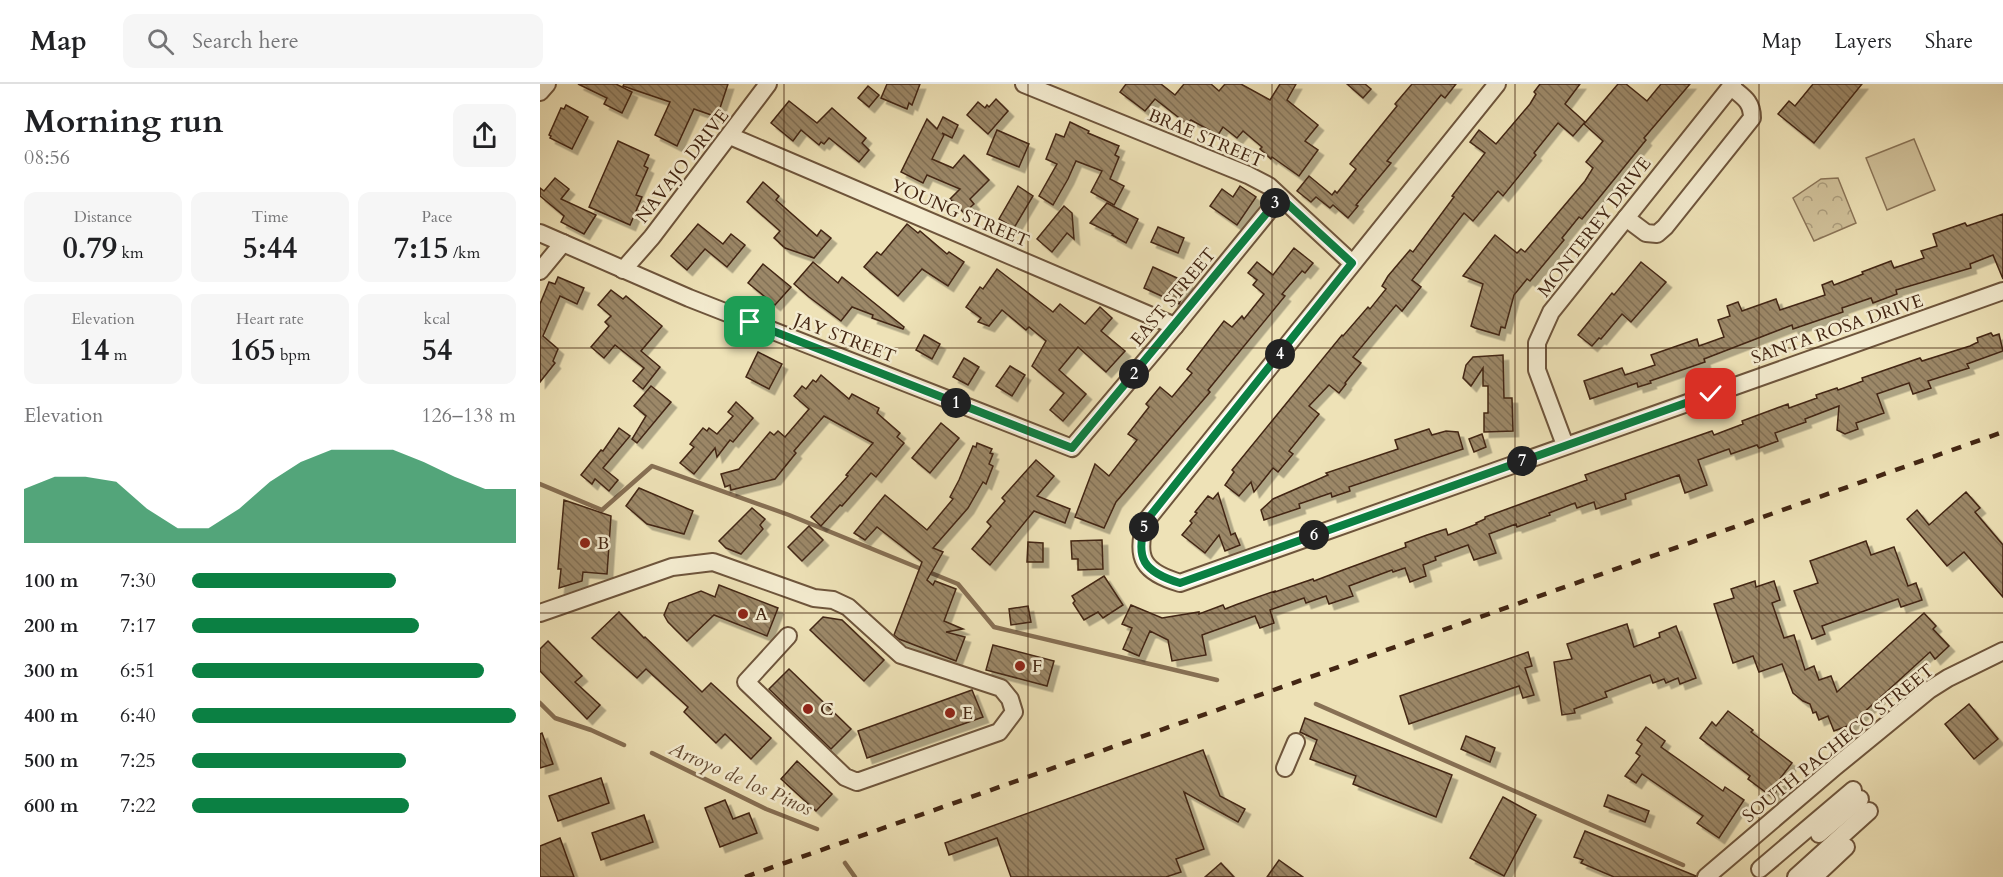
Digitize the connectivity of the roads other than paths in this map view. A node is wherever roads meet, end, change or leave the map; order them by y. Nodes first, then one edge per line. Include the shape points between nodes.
1 (547, 84) edge
2 (768, 84) edge
3 (1024, 84) edge
4 (1497, 84) edge
5 (1732, 86) edge
6 (540, 92) edge
7 (730, 136) junction
8 (1280, 197) junction
9 (1626, 218) junction
10 (540, 233) edge
11 (563, 243) junction
12 (1352, 263) junction
13 (623, 270) junction
14 (540, 271) edge
15 (2003, 291) edge
16 (1175, 326) junction
17 (1565, 445) junction
18 (1072, 448) joint
19 (540, 613) edge
20 (788, 636) dead end
21 (2003, 651) edge
22 (1296, 742) dead end
23 (1285, 768) dead end
24 (1864, 805) junction
25 (1766, 871) dead end
26 (1706, 877) edge
27 (1796, 877) edge
28 (1814, 877) edge

1 - 6 street
2 - 7 street, NAVAJO DRIVE
3 - 8 street, BRAE STREET via 1248,175
4 - 12 street
5 - 9 street, MONTEREY DRIVE
5 - 9 street via 1752,108 1752,118 1673,218 1657,234 1646,233
7 - 13 street, NAVAJO DRIVE
7 - 16 street, YOUNG STREET
8 - 12 street, BRAE STREET
8 - 16 street, EAST STREET
9 - 17 street, MONTEREY DRIVE via 1551,312 1537,343 1537,370
10 - 11 street, JAY STREET
11 - 13 street, JAY STREET
11 - 14 street
12 - 17 street, SANTA ROSA DRIVE via 1146,521 1139,541 1145,564 1159,577 1180,583
13 - 18 street, JAY STREET
15 - 17 street, SANTA ROSA DRIVE
16 - 18 street, EAST STREET
19 - 20 street via 672,567 713,562 848,607 901,655 1002,688 1011,699 1014,712 999,732 857,782 845,777 746,682
21 - 26 street, SOUTH PACHECO STREET via 1929,690
22 - 23 street
24 - 25 street
24 - 27 street
24 - 28 street

